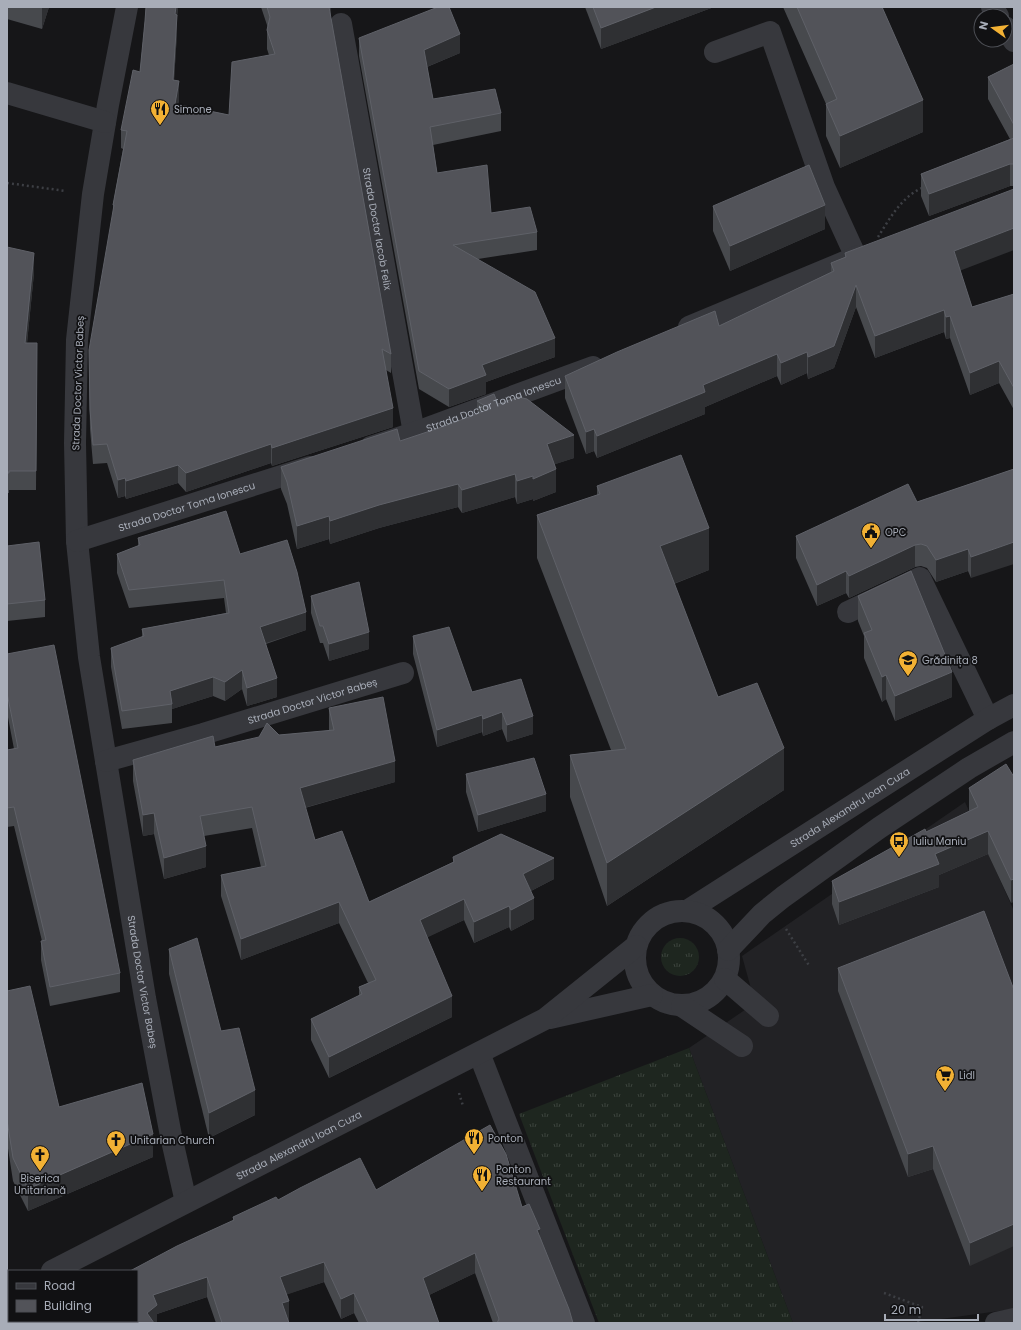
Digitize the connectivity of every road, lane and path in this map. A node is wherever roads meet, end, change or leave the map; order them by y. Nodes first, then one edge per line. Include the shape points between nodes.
1 (127, 7) edge
2 (341, 24) dead end
3 (715, 52) dead end
4 (7, 92) edge
5 (105, 122) junction
6 (7, 183) edge
7 (930, 184) edge
8 (93, 194) junction
9 (867, 253) junction
10 (669, 336) edge
11 (613, 358) edge
12 (414, 433) junction
13 (354, 452) edge
14 (325, 462) edge
15 (77, 542) junction
16 (848, 612) dead end
17 (403, 673) dead end
18 (1014, 705) edge
19 (988, 719) junction
20 (1014, 742) edge
21 (106, 761) junction
22 (687, 911) junction
23 (783, 926) dead end
24 (636, 946) junction
25 (728, 950) junction
26 (810, 967) dead end
27 (725, 979) junction
28 (652, 995) junction
29 (682, 1006) junction
30 (768, 1016) dead end
31 (545, 1019) junction
32 (742, 1046) dead end
33 (478, 1053) junction
34 (186, 1202) junction
35 (54, 1270) edge
36 (884, 1293) dead end
37 (1014, 1319) edge
38 (584, 1323) edge
39 (918, 1323) edge
40 (996, 1323) edge

1 - 5 street, Strada Doctor Victor Babeș
2 - 12 street, Strada Doctor Iacob Felix
3 - 9 street via 770,32 824,187
4 - 5 street
5 - 8 street, Strada Doctor Victor Babeș
6 - 8 path
7 - 9 path via 916,190 896,209
8 - 15 street, Strada Doctor Victor Babeș via 77,340
9 - 10 street
11 - 12 street, Strada Doctor Toma Ionescu
12 - 13 street, Strada Doctor Toma Ionescu
14 - 15 street, Strada Doctor Toma Ionescu
15 - 21 street, Strada Doctor Victor Babeș via 89,657
16 - 19 street via 920,578
17 - 21 street, Strada Doctor Victor Babeș
18 - 19 street, Strada Alexandru Ioan Cuza
19 - 22 street, Strada Alexandru Ioan Cuza
20 - 25 street via 969,768 879,828 783,897 762,914
21 - 34 street, Strada Doctor Victor Babeș via 145,998
22 - 24 street, Strada Alexandru Ioan Cuza via 661,916 650,923
22 - 25 street, Strada Alexandru Ioan Cuza via 710,920 725,938
23 - 26 path
24 - 28 street, Strada Alexandru Ioan Cuza via 637,973 642,985
24 - 31 street, Strada Alexandru Ioan Cuza
25 - 27 street, Strada Alexandru Ioan Cuza via 729,965
27 - 29 street, Strada Alexandru Ioan Cuza via 707,998 695,1004
27 - 30 street
28 - 29 street, Strada Alexandru Ioan Cuza via 661,1001
28 - 31 street, Strada Alexandru Ioan Cuza
29 - 32 street
31 - 33 street, Strada Alexandru Ioan Cuza
33 - 34 street, Strada Alexandru Ioan Cuza
33 - 38 street
34 - 35 street, Strada Alexandru Ioan Cuza
36 - 39 path via 922,1307
37 - 40 street

